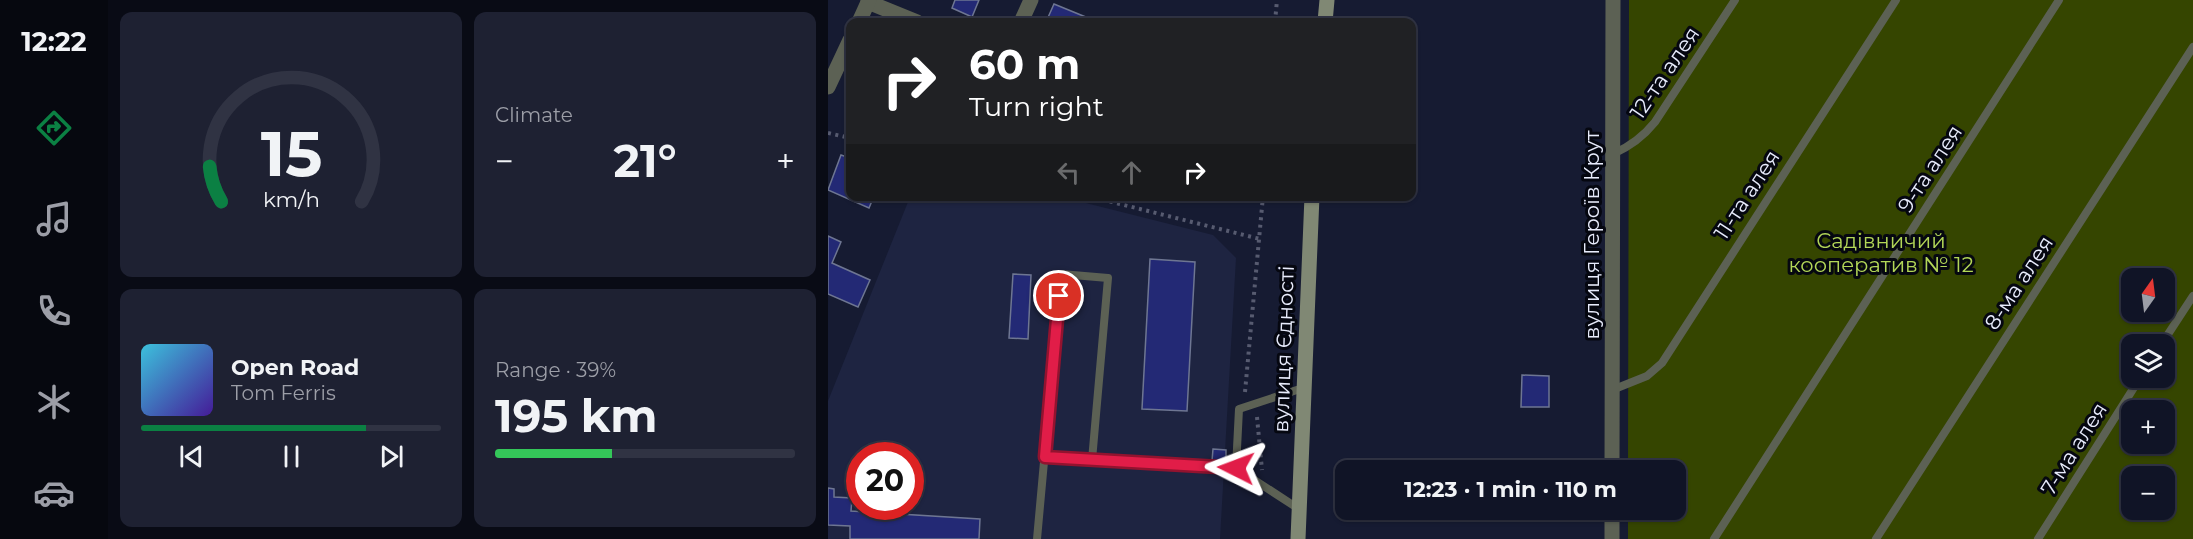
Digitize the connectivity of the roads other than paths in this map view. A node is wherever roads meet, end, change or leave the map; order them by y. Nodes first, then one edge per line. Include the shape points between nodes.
1 (1031, 0) edge
2 (1327, 0) edge
3 (1613, 0) edge
4 (1735, 0) edge
5 (1896, 0) edge
6 (2059, 0) edge
7 (869, 1) edge
8 (861, 18) edge
9 (908, 18) edge
10 (1023, 18) edge
11 (1325, 18) edge
12 (2193, 47) edge
13 (846, 49) edge
14 (828, 87) edge
15 (1613, 154) junction
16 (1312, 201) edge
17 (2193, 296) edge
18 (2168, 334) edge
19 (1306, 387) junction
20 (2134, 388) edge
21 (1612, 390) junction
22 (1045, 457) junction
23 (1092, 460) junction
24 (1612, 460) edge
25 (1236, 468) junction
26 (1299, 508) junction
27 (1612, 520) edge
28 (1037, 539) edge
29 (1298, 539) edge
30 (1612, 539) edge
31 (1714, 539) edge
32 (1876, 539) edge
33 (2038, 539) edge

1 - 10 street
2 - 11 main road
3 - 15 street, вулиця Героїв Крут
4 - 15 lane, 12-та алея via 1644,136
5 - 21 lane, 11-та алея via 1662,363 1631,385
6 - 31 lane, 9-та алея
7 - 8 street
7 - 9 street
12 - 32 lane, 8-ма алея
13 - 14 street
15 - 21 street, вулиця Героїв Крут
16 - 19 main road, вулиця Єдності
17 - 18 lane
19 - 25 lane via 1239,409
19 - 26 main road, вулиця Єдності
20 - 33 lane, 7-ма алея
21 - 24 street, вулиця Героїв Крут
22 - 23 lane
22 - 23 lane via 1061,274 1108,278
22 - 28 lane
23 - 25 lane
25 - 26 lane
26 - 29 main road, вулиця Єдності
27 - 30 street

